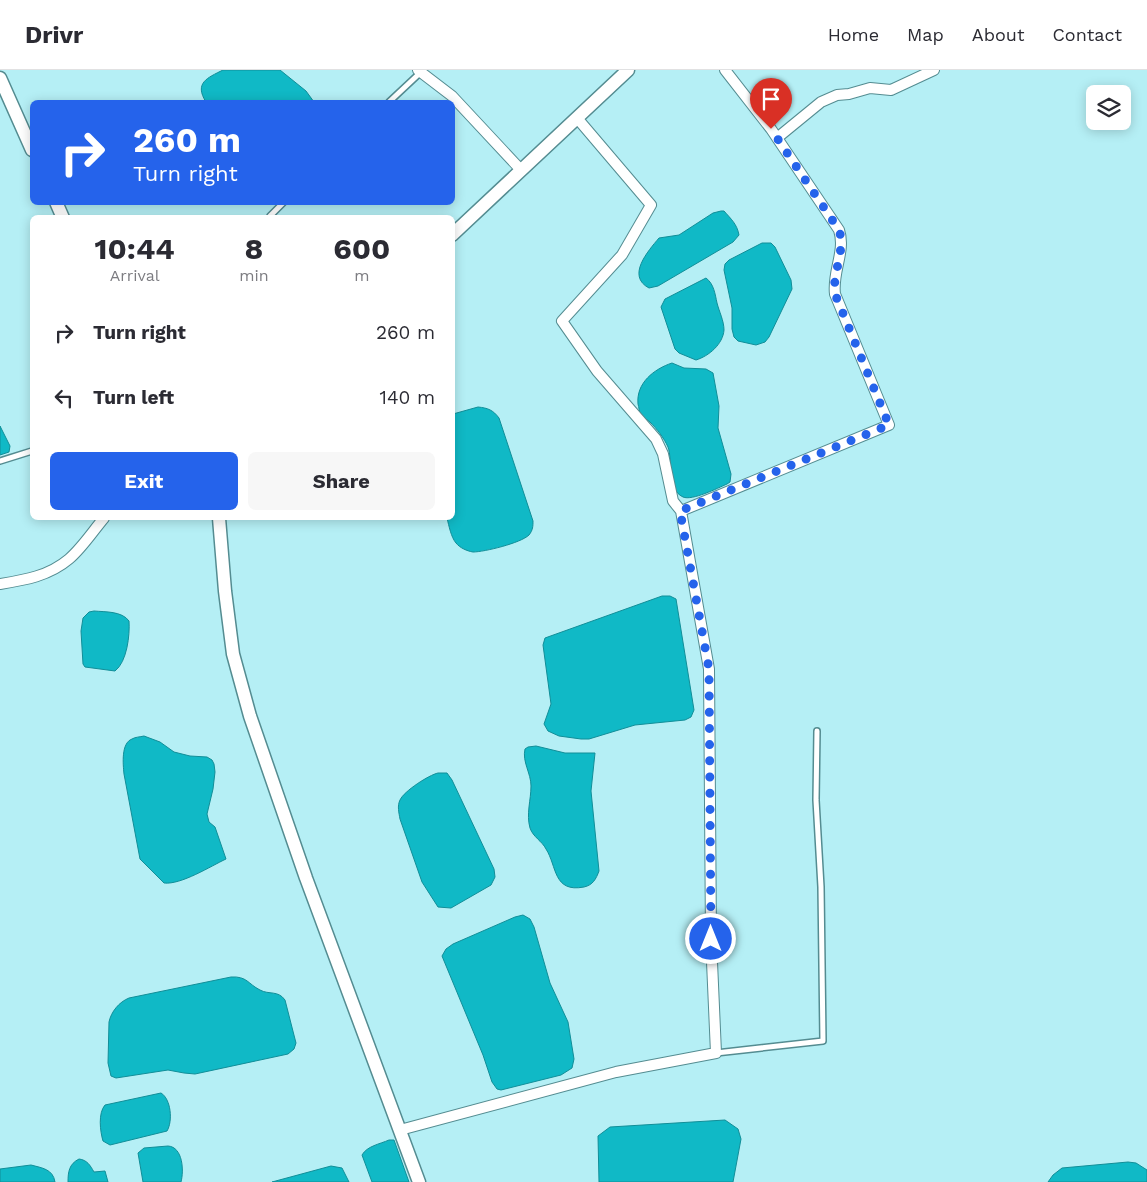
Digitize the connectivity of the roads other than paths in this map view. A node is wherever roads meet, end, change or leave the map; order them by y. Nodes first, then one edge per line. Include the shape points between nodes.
1 (628, 70) edge
2 (725, 70) edge
3 (934, 70) edge
4 (419, 71) edge
5 (0, 78) edge
6 (391, 100) edge
7 (577, 118) junction
8 (777, 138) junction
9 (30, 146) edge
10 (521, 170) junction
11 (281, 205) edge
12 (271, 215) edge
13 (455, 232) edge
14 (30, 452) edge
15 (0, 462) edge
16 (680, 511) junction
17 (102, 520) edge
18 (219, 520) edge
19 (0, 584) edge
20 (817, 731) dead end
21 (716, 1053) junction
22 (400, 1130) junction
23 (419, 1182) edge

1 - 7 street
2 - 8 street
3 - 8 street via 891,90 870,88 828,98
4 - 6 lane
4 - 10 street via 452,96
5 - 9 street
7 - 10 street
7 - 16 street via 651,205 622,255 562,321 597,372 656,439 663,454 673,501
8 - 16 street via 839,230 842,243 834,281 835,294 889,425
10 - 13 street
11 - 12 lane
14 - 15 lane
16 - 21 street via 709,669 711,939
17 - 19 street via 61,565 27,580
18 - 22 street via 233,654 250,716 303,870
20 - 21 lane via 823,1041
21 - 22 street via 616,1072
22 - 23 street

